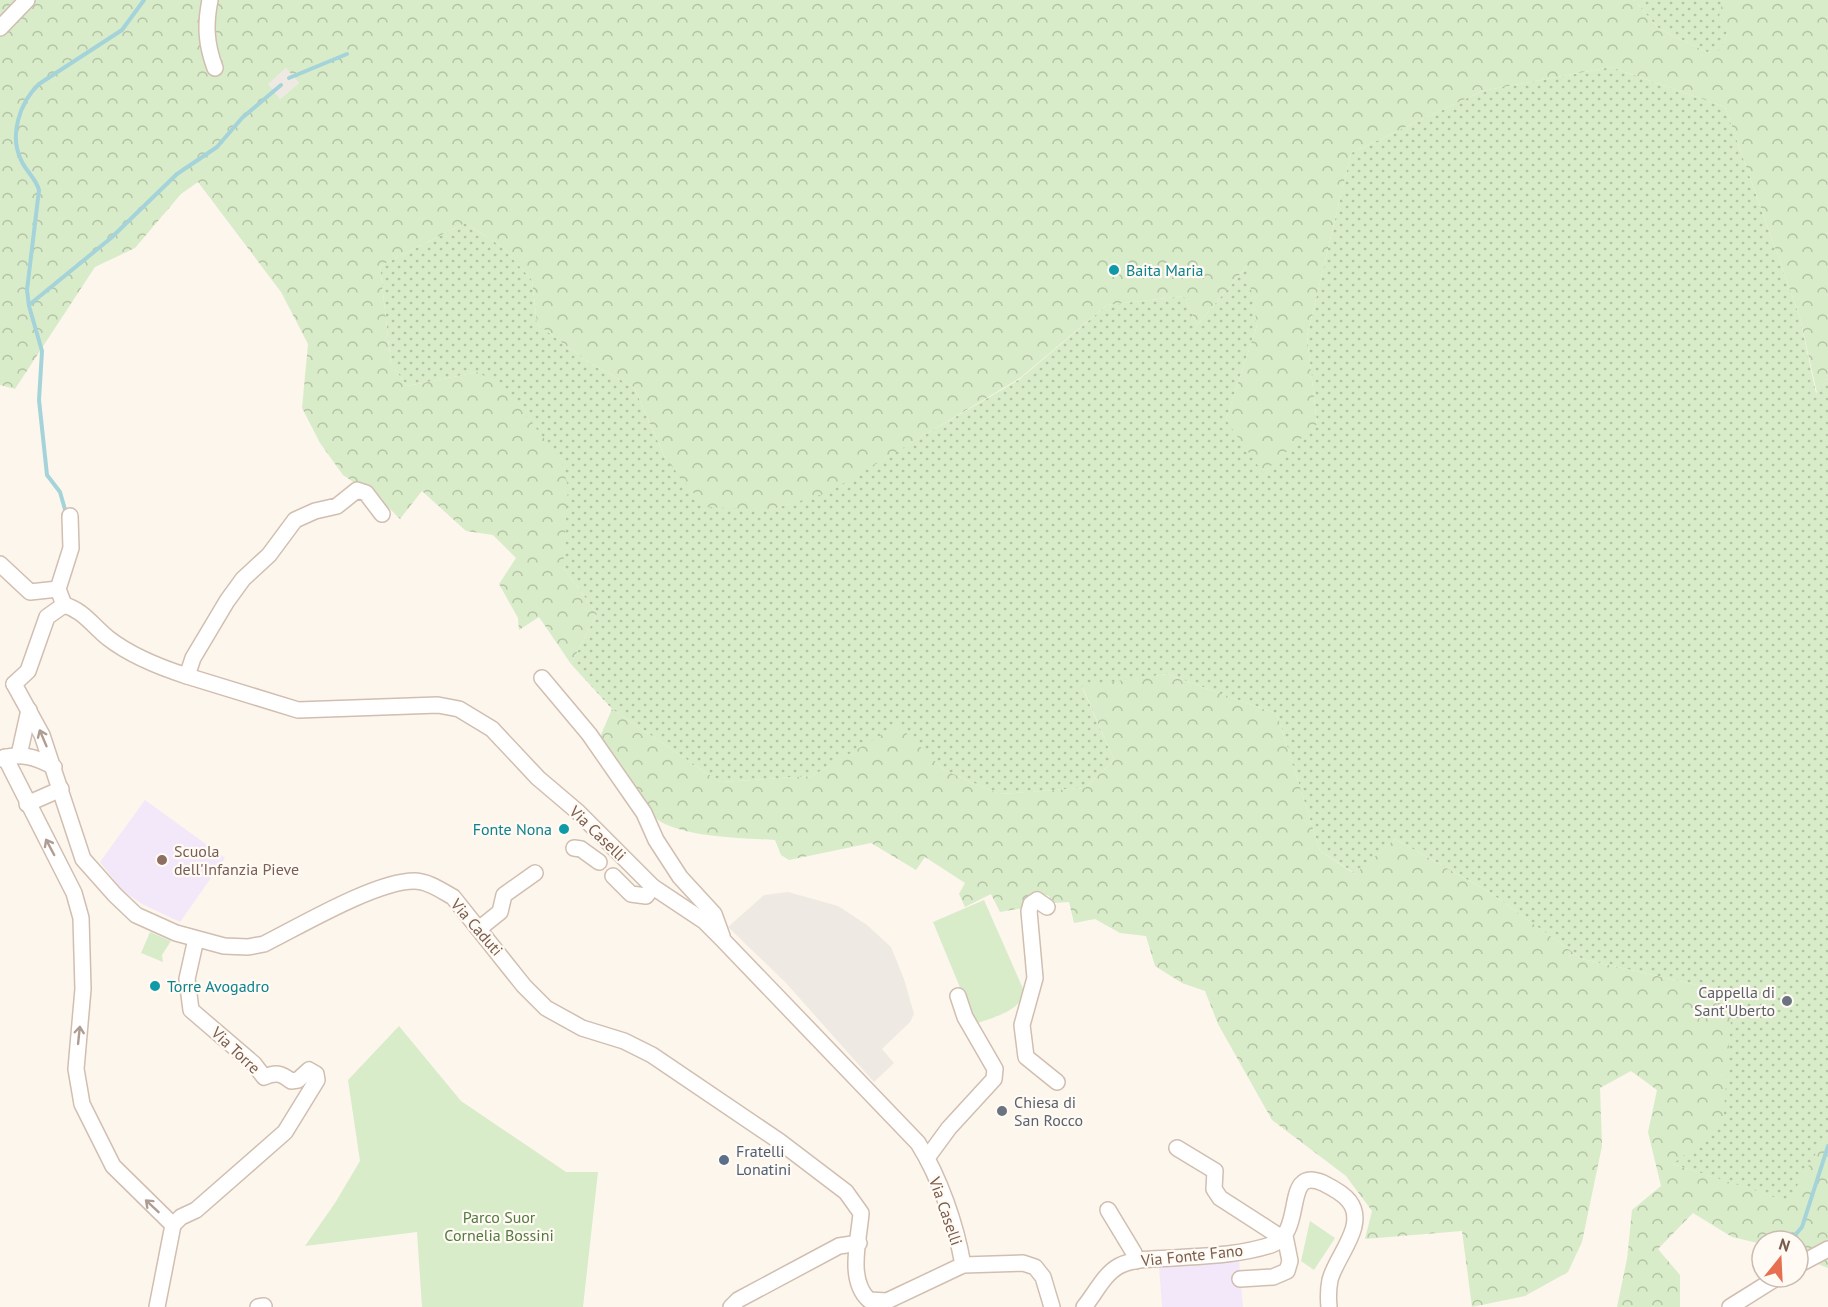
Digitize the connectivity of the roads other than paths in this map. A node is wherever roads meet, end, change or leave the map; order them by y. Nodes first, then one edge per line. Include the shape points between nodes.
1 (27, 0) edge
2 (210, 0) edge
3 (0, 28) edge
4 (215, 68) dead end
5 (382, 514) dead end
6 (70, 516) dead end
7 (0, 564) edge
8 (58, 589) junction
9 (64, 605) junction
10 (187, 676) junction
11 (542, 678) dead end
12 (7, 685) edge
13 (29, 710) junction
14 (8, 757) edge
15 (54, 767) junction
16 (61, 789) junction
17 (27, 804) junction
18 (574, 848) dead end
19 (599, 862) dead end
20 (535, 873) dead end
21 (613, 876) dead end
22 (653, 886) junction
23 (1047, 906) dead end
24 (480, 928) junction
25 (196, 939) junction
26 (722, 939) junction
27 (957, 996) dead end
28 (1057, 1082) dead end
29 (1178, 1148) dead end
30 (927, 1158) junction
31 (1108, 1210) dead end
32 (173, 1225) junction
33 (1283, 1237) junction
34 (859, 1243) junction
35 (1828, 1249) edge
36 (1810, 1259) edge
37 (1136, 1261) junction
38 (963, 1265) junction
39 (1240, 1279) dead end
40 (1759, 1289) edge
41 (158, 1302) edge
42 (868, 1304) edge
43 (731, 1307) edge
44 (1052, 1307) edge
45 (1084, 1307) edge
46 (1329, 1307) edge
47 (1730, 1307) edge

1 - 3 street
2 - 4 street via 205,24 208,51
5 - 10 street via 366,493 357,490 337,506 295,520 227,601 193,658
6 - 8 street via 71,548
7 - 8 street via 30,592
8 - 9 street
9 - 10 street, Via Caselli via 75,608 109,639 153,665
9 - 12 street via 47,617 28,671
10 - 22 street, Via Caselli via 298,710 438,705 459,709 492,729
11 - 26 street via 589,734 644,813 680,877 714,914
12 - 13 street, Via Caduti
13 - 14 street
15 -> 13 street, Via Caduti
14 - 15 street via 39,759
14 - 17 street
15 - 16 street, Via Caduti
16 - 17 street
16 - 25 street, Via Caduti via 83,859 109,889 136,915
32 -> 17 street via 113,1166 82,1104 76,1069 83,989 81,918 74,893
18 - 19 street
20 - 24 street via 504,895 500,912
21 - 22 street via 631,894 646,896
22 - 26 street, Via Caselli via 704,921
23 - 28 street via 1037,900 1029,911 1035,978 1022,1025 1026,1057
24 - 25 street, Via Caduti via 453,897 416,881 392,885 355,900 264,944 224,946
24 - 34 street, Via Caduti via 546,1008 582,1028 652,1055 779,1141 846,1192 861,1213
25 - 32 street, Via Torre via 187,979 191,1010 264,1077 281,1074 291,1081 309,1070 316,1074 314,1087 285,1132 196,1210
26 - 30 street, Via Caselli via 868,1089
27 - 30 street, Via Caselli via 994,1069 994,1079 948,1128
29 - 33 street via 1215,1171 1214,1189 1220,1198
30 - 38 street, Via Caselli
31 - 37 street
32 - 41 street
33 - 37 street, Via Fonte Fano via 1274,1244 1229,1254
33 - 39 street via 1290,1261 1287,1271 1273,1277
33 - 46 street via 1293,1221 1295,1193 1304,1182 1315,1180 1348,1199 1355,1211 1354,1227 1330,1278
34 - 42 street, Via Caduti via 856,1278
34 - 43 street via 839,1246
35 - 36 street
37 - 45 street, Via Fonte Fano via 1111,1272
38 - 42 street via 886,1301
38 - 44 street via 1023,1263 1035,1267 1043,1277
40 - 47 street

